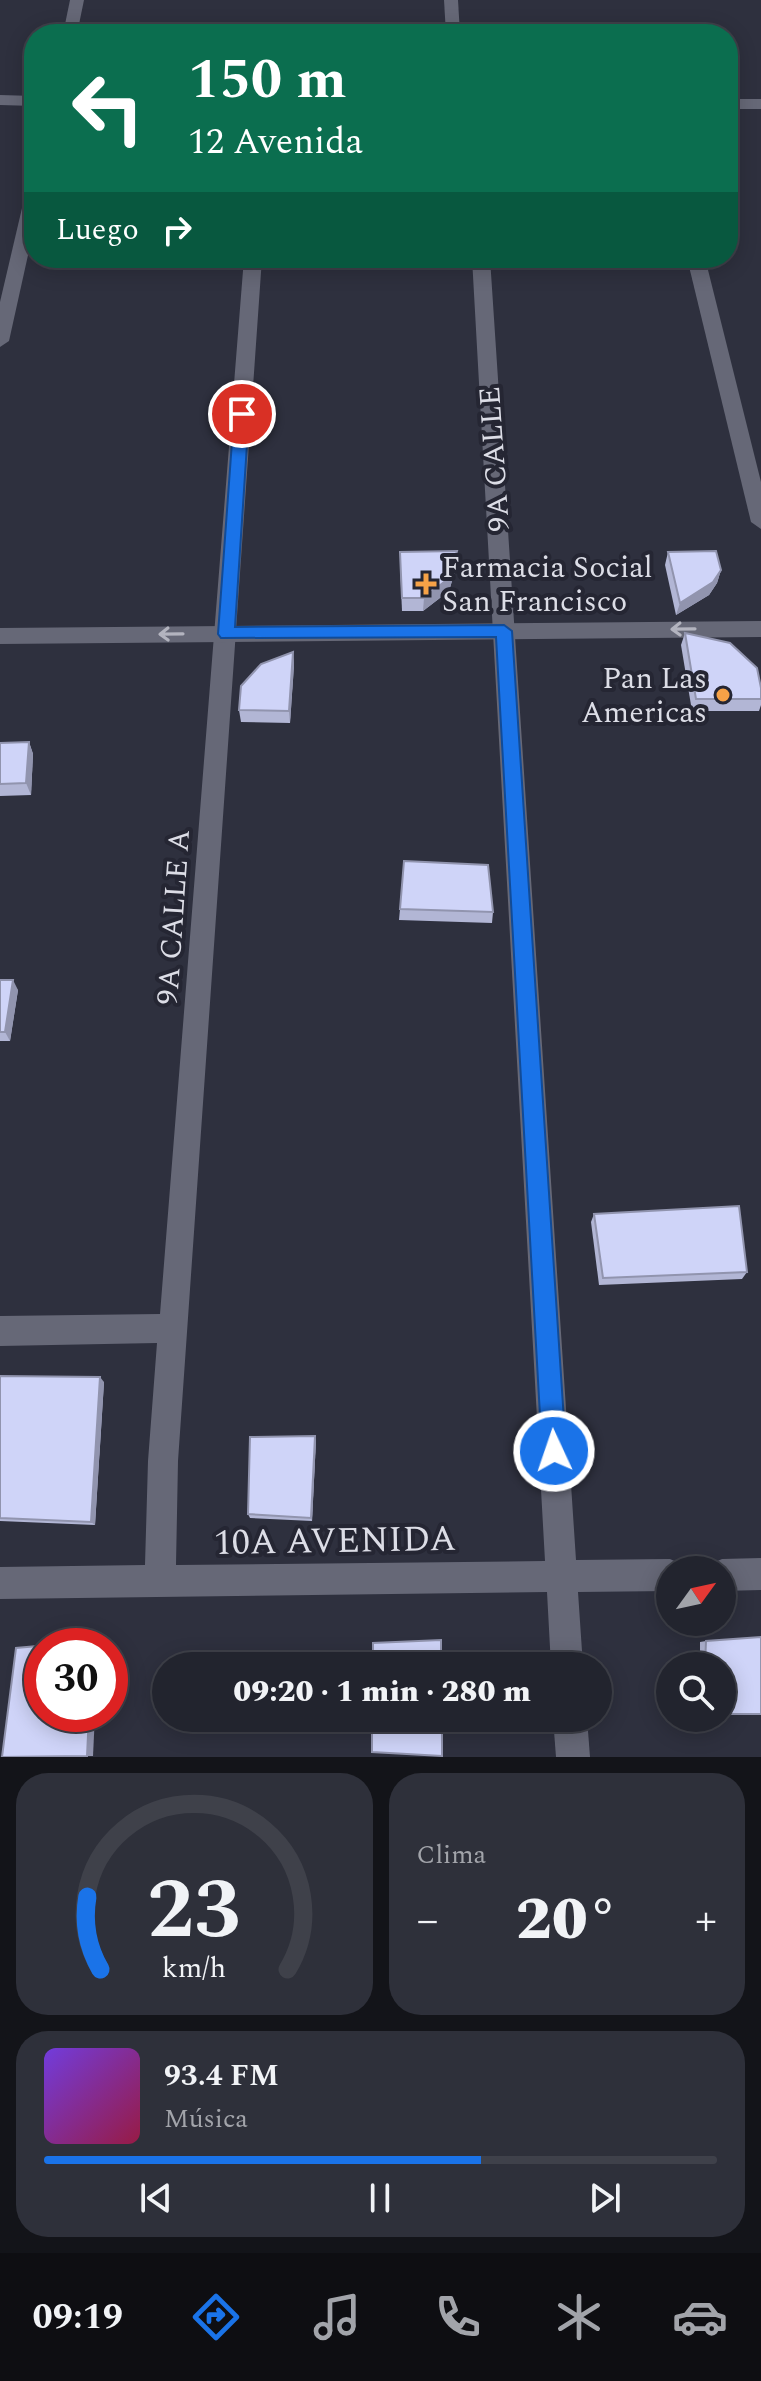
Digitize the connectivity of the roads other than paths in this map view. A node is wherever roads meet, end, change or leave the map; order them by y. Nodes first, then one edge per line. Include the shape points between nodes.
1 (77, 0) edge
2 (451, 0) edge
3 (72, 24) edge
4 (452, 24) edge
5 (0, 100) edge
6 (24, 101) edge
7 (738, 104) edge
8 (761, 104) edge
9 (24, 235) edge
10 (252, 268) edge
11 (482, 268) edge
12 (698, 268) edge
13 (0, 341) edge
14 (761, 522) edge
15 (761, 629) edge
16 (504, 631) junction
17 (226, 634) junction
18 (0, 636) edge
19 (173, 1328) junction
20 (0, 1331) edge
21 (761, 1574) edge
22 (656, 1575) edge
23 (736, 1575) edge
24 (562, 1577) junction
25 (160, 1581) junction
26 (0, 1583) edge
27 (566, 1652) edge
28 (571, 1732) edge
29 (573, 1757) edge

1 - 3 street
2 - 4 street
5 - 6 street
7 - 8 street
9 - 13 street
10 - 17 street, 9A CALLE A
11 - 16 street, 9A CALLE
12 - 14 street
15 -> 16 street
16 - 17 street
16 - 24 street, 9A CALLE
17 -> 18 street
17 - 19 street, 9A CALLE A
19 - 20 street
19 - 25 street, 9A CALLE A
21 - 23 street
22 - 24 street, 10A AVENIDA
24 - 25 street, 10A AVENIDA
24 - 27 street, 9A CALLE
25 - 26 street, 10A AVENIDA
28 - 29 street

